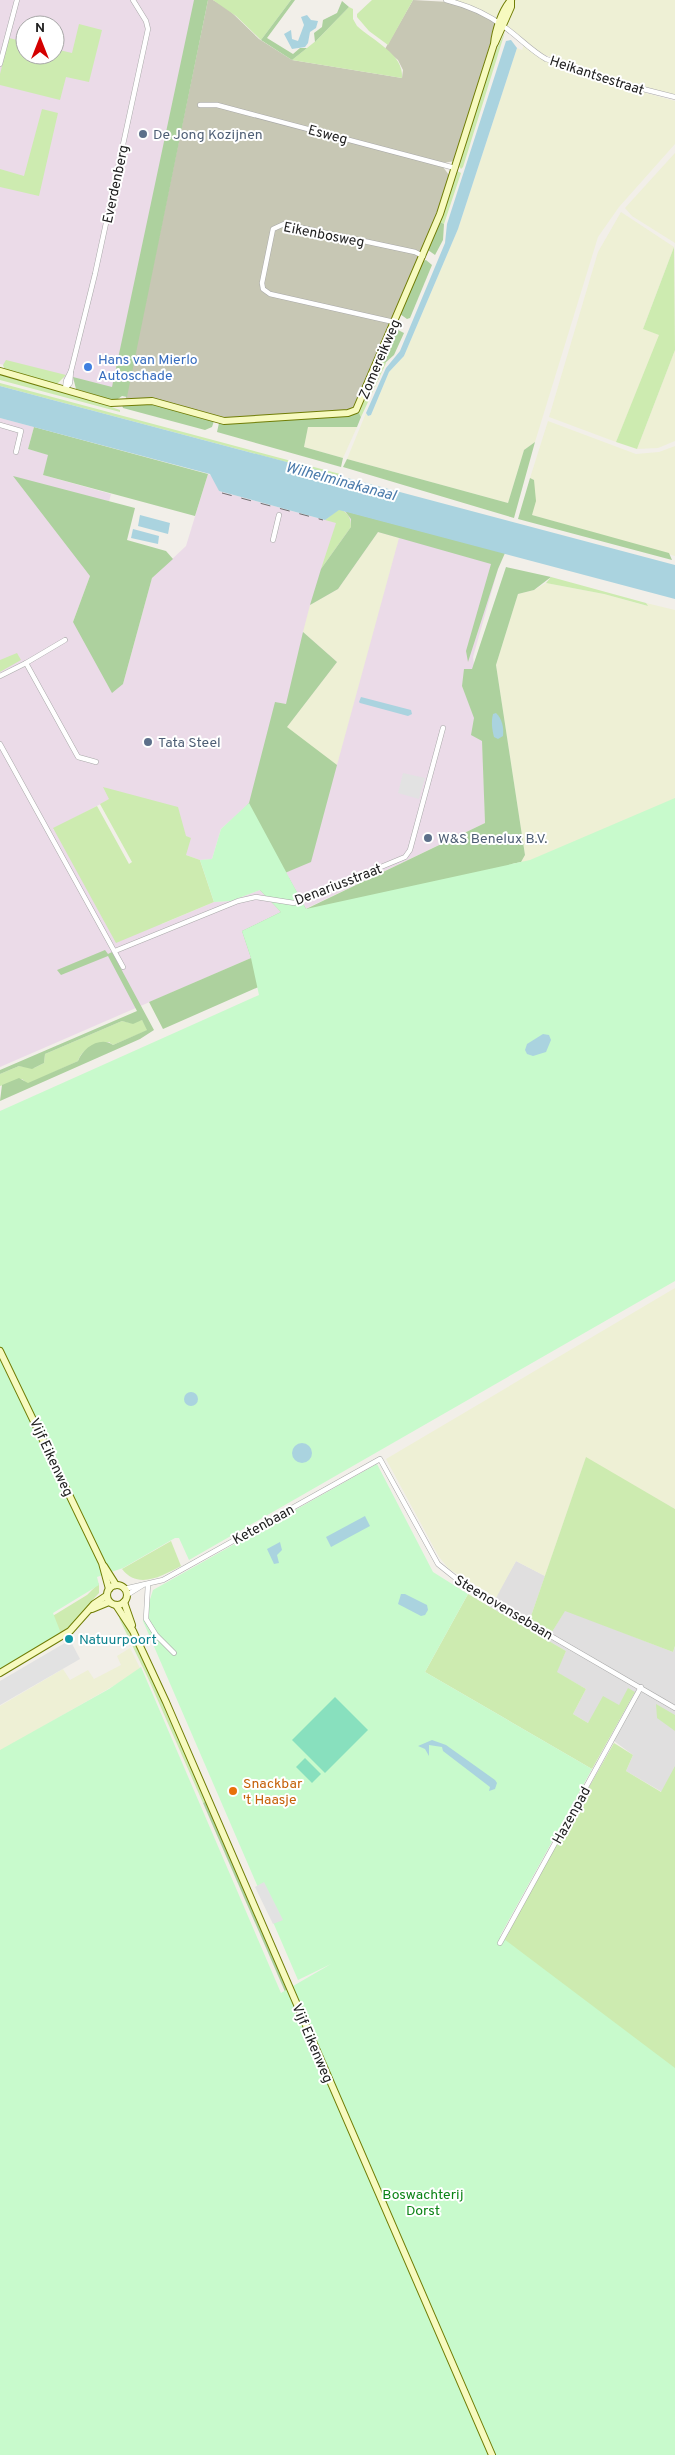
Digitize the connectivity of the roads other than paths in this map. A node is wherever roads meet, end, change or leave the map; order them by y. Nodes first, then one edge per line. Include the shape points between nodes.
1 (17, 0) edge
2 (133, 0) edge
3 (446, 0) edge
4 (511, 0) edge
5 (502, 25) junction
6 (0, 64) edge
7 (675, 98) edge
8 (200, 105) dead end
9 (455, 168) junction
10 (423, 256) junction
11 (394, 322) junction
12 (0, 372) edge
13 (65, 389) junction
14 (0, 425) edge
15 (16, 452) dead end
16 (279, 515) dead end
17 (273, 540) dead end
18 (66, 640) dead end
19 (26, 663) junction
20 (0, 676) edge
21 (443, 728) dead end
22 (0, 744) edge
23 (96, 762) dead end
24 (116, 951) junction
25 (123, 967) dead end
26 (0, 1351) edge
27 (380, 1458) joint
28 (102, 1563) junction
29 (146, 1584) junction
30 (116, 1585) junction
31 (125, 1592) junction
32 (108, 1596) junction
33 (124, 1602) junction
34 (116, 1605) junction
35 (133, 1631) junction
36 (174, 1653) dead end
37 (0, 1673) edge
38 (641, 1687) junction
39 (675, 1708) edge
40 (500, 1943) dead end
41 (492, 2455) edge

1 - 6 street
2 - 13 street, Everdenberg via 148,29 96,274
3 - 5 street, Heikantsestraat via 463,4
4 - 5 main road, Zomereikweg via 506,5
5 - 7 street, Heikantsestraat via 546,59
5 - 9 main road, Zomereikweg
8 - 9 street, Esweg via 217,104
9 - 10 main road, Zomereikweg
10 - 11 main road, Zomereikweg
10 - 11 street, Eikenbosweg via 284,224 273,229 263,289 270,294
11 - 13 main road, Zomereikweg via 358,408 353,412 224,421 152,401 118,404
12 - 13 main road
14 - 15 street via 22,431
16 - 17 street
18 - 19 street
19 - 20 street
19 - 23 street via 78,757
21 - 24 street, Denariusstraat via 410,850 405,858 294,903 251,897
22 - 24 street via 110,946
24 - 25 street
26 - 28 main road, Vijf Eikenweg
27 - 29 street, Ketenbaan via 164,1580
27 - 38 street, Steenovensebaan via 432,1554 446,1572 468,1588
28 - 30 main road, Vijf Eikenweg
28 - 32 main road, Vijf Eikenweg
29 - 31 street, Ketenbaan
29 - 36 street via 146,1620
30 - 31 main road
30 - 32 main road
31 - 33 main road
32 - 34 main road
32 - 37 main road via 70,1631
33 - 34 main road
33 - 35 main road, Vijf Eikenweg
34 - 35 main road, Vijf Eikenweg
35 - 41 main road, Vijf Eikenweg
38 - 39 street, Steenovensebaan
38 - 40 street, Hazenpad

